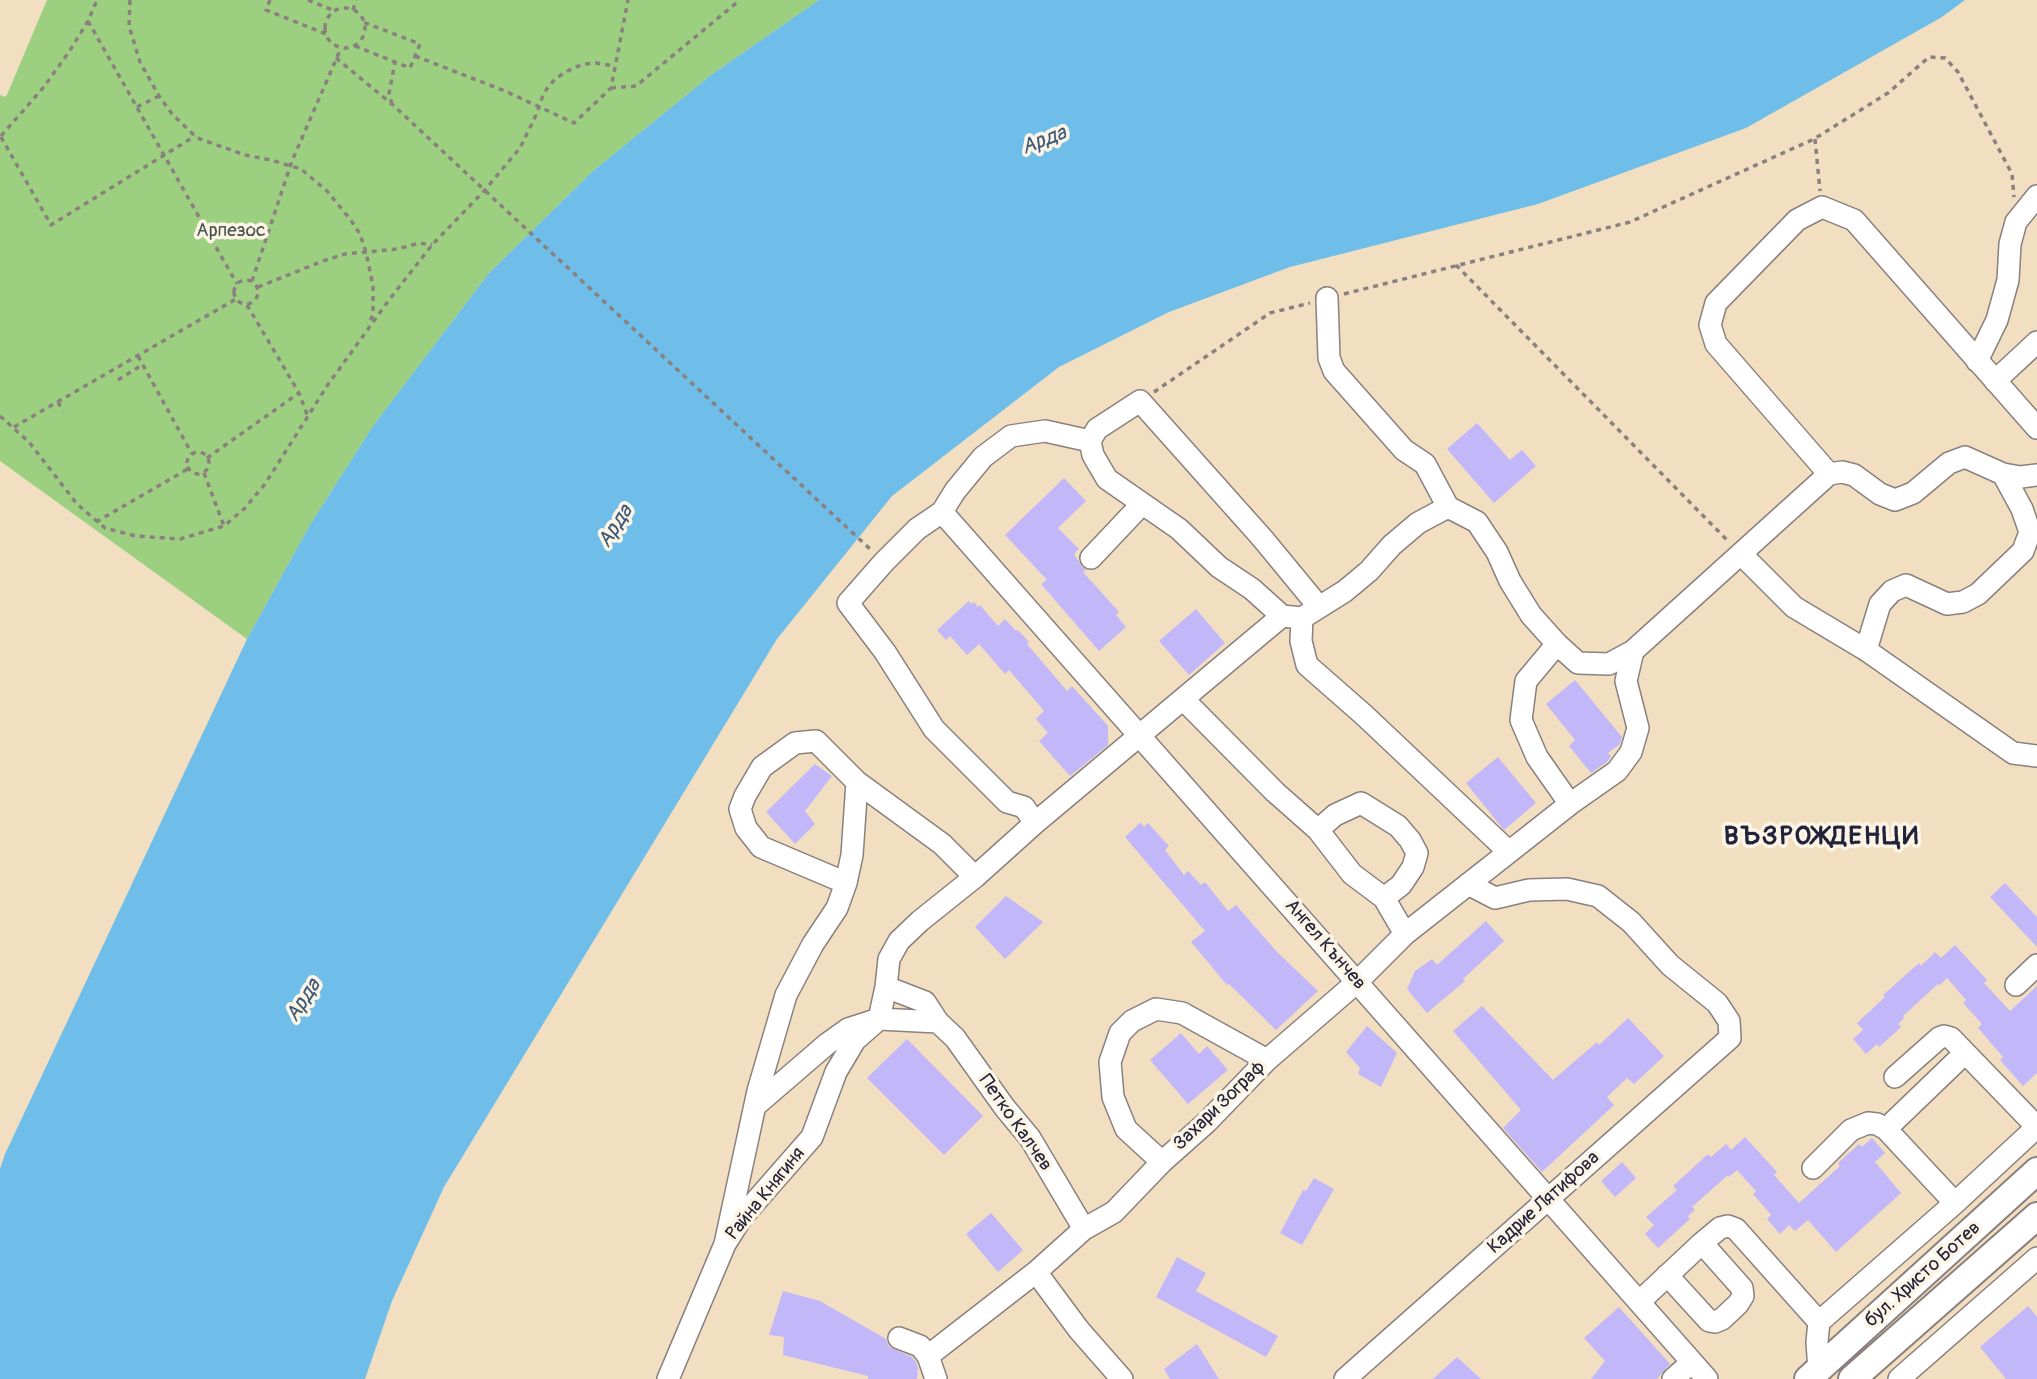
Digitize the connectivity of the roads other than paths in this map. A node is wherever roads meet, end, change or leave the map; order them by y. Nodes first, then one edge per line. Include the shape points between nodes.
1 (2037, 196) edge
2 (1327, 299) road end
3 (2037, 342) edge
4 (1977, 361) junction
5 (1995, 381) junction
6 (2037, 428) edge
7 (1090, 441) junction
8 (1829, 474) junction
9 (2003, 474) junction
10 (2037, 475) edge
11 (1141, 505) junction
12 (1448, 507) junction
13 (942, 512) junction
14 (1741, 554) junction
15 (1091, 558) dead end
16 (1301, 614) junction
17 (1557, 644) junction
18 (1866, 650) junction
19 (1633, 651) junction
20 (1183, 699) junction
21 (1140, 736) junction
22 (2037, 756) edge
23 (857, 782) junction
24 (1570, 804) junction
25 (1035, 823) junction
26 (1318, 830) junction
27 (1509, 852) junction
28 (975, 877) junction
29 (846, 883) junction
30 (1468, 884) junction
31 (1384, 898) junction
32 (1405, 934) junction
33 (2037, 965) edge
34 (1357, 982) junction
35 (2016, 985) dead end
36 (886, 987) junction
37 (879, 1018) junction
38 (939, 1022) junction
39 (1965, 1053) junction
40 (1267, 1060) junction
41 (1895, 1077) dead end
42 (755, 1106) junction
43 (2037, 1127) edge
44 (1886, 1129) junction
45 (1162, 1162) junction
46 (1813, 1168) dead end
47 (2037, 1171) edge
48 (1548, 1199) junction
49 (1955, 1203) junction
50 (2037, 1216) edge
51 (1084, 1230) junction
52 (1702, 1243) junction
53 (725, 1244) junction
54 (2037, 1258) edge
55 (1036, 1272) junction
56 (1667, 1275) junction
57 (1639, 1302) junction
58 (1819, 1321) junction
59 (898, 1338) dead end
60 (928, 1356) junction
61 (1692, 1362) junction
62 (1813, 1374) edge
63 (668, 1379) edge
64 (936, 1379) edge
65 (1122, 1379) edge
66 (1346, 1379) edge
67 (1673, 1379) edge
68 (1707, 1379) edge
69 (1852, 1379) edge
70 (1899, 1379) edge

1 - 4 street via 2016,222 1997,320
2 - 12 street via 1329,358 1334,371 1404,450 1425,464
3 - 5 street
4 - 5 street
4 - 8 street via 1854,220 1822,206 1797,220 1716,303 1710,325 1716,344
5 - 6 street
7 - 11 street via 1107,479
7 - 13 street via 1045,431 1011,436 983,457
7 - 16 street via 1097,429 1140,401 1263,539
8 - 9 street via 1854,475 1895,500 1965,457
8 - 14 street
9 - 10 street
9 - 18 street via 2030,532 2023,551 1978,594 1963,602 1947,604 1906,585 1892,591 1880,604
11 - 15 street
11 - 16 street via 1179,530 1219,567
12 - 16 street via 1418,523 1345,591
12 - 17 street via 1477,522 1531,614
13 - 21 street, Ангел Кънчев
13 - 25 street via 917,529 848,603 934,729 1007,802 1024,807
14 - 18 street via 1794,607
14 - 19 street
16 - 20 street
16 - 27 street via 1307,665
17 - 19 street via 1578,663 1609,664
17 - 24 street via 1525,681 1521,720 1537,757
18 - 22 street via 2013,753
19 - 24 street, Захари Зограф via 1626,681 1638,728 1632,752 1617,771
20 - 21 street
20 - 26 street
21 - 25 street
21 - 34 street, Ангел Кънчев
23 - 28 street via 942,844
23 - 29 street
23 - 29 street via 816,741 795,743 762,767 740,809 746,828 761,847
24 - 27 street, Захари Зограф
25 - 28 street
26 - 31 street via 1352,874
26 - 31 street via 1335,815 1361,803 1398,826 1417,853 1401,884
27 - 30 street, Захари Зограф
28 - 36 street via 899,942 889,959
29 - 42 street via 837,908 786,995
30 - 32 street, Захари Зограф
30 - 48 street, Кадрие Лятифова via 1495,898 1555,889 1598,896 1717,1003 1729,1021 1730,1038
31 - 32 street
32 - 34 street, Захари Зограф
33 - 35 street
34 - 40 street, Захари Зограф
34 - 48 street, Ангел Кънчев
36 - 37 street
36 - 38 street, Петко Калчев via 925,1002
37 - 38 street
37 - 42 street via 848,1029
37 - 53 street, Райна Княгиня via 855,1040 836,1072 812,1137 742,1217
38 - 51 street, Петко Калчев via 1030,1138
39 - 41 street via 1944,1036
39 - 43 street
39 - 44 street
40 - 45 street, Захари Зограф
40 - 45 street via 1182,1013 1156,1009 1120,1032 1110,1062 1113,1097 1126,1129
42 - 53 street
43 - 49 street
44 - 46 street via 1877,1124 1859,1125
44 - 49 street
45 - 51 street, Захари Зограф via 1114,1212
47 - 62 main road, бул. Христо Ботев
48 - 57 street, Ангел Кънчев
48 - 66 street, Кадрие Лятифова
49 - 58 street
50 - 69 main road, бул. Христо Ботев
51 - 55 street, Захари Зограф
52 - 56 street
52 - 56 street via 1742,1288 1738,1304 1722,1319 1709,1321
52 - 58 street via 1720,1228 1736,1229
53 - 63 street, Райна Княгиня
54 - 70 street
55 - 60 street, Захари Зограф
55 - 65 street
56 - 57 street
57 - 61 street, Ангел Кънчев
58 - 62 street
59 - 60 street via 920,1346
60 - 64 street
61 - 67 street
61 - 68 street, Ангел Кънчев

